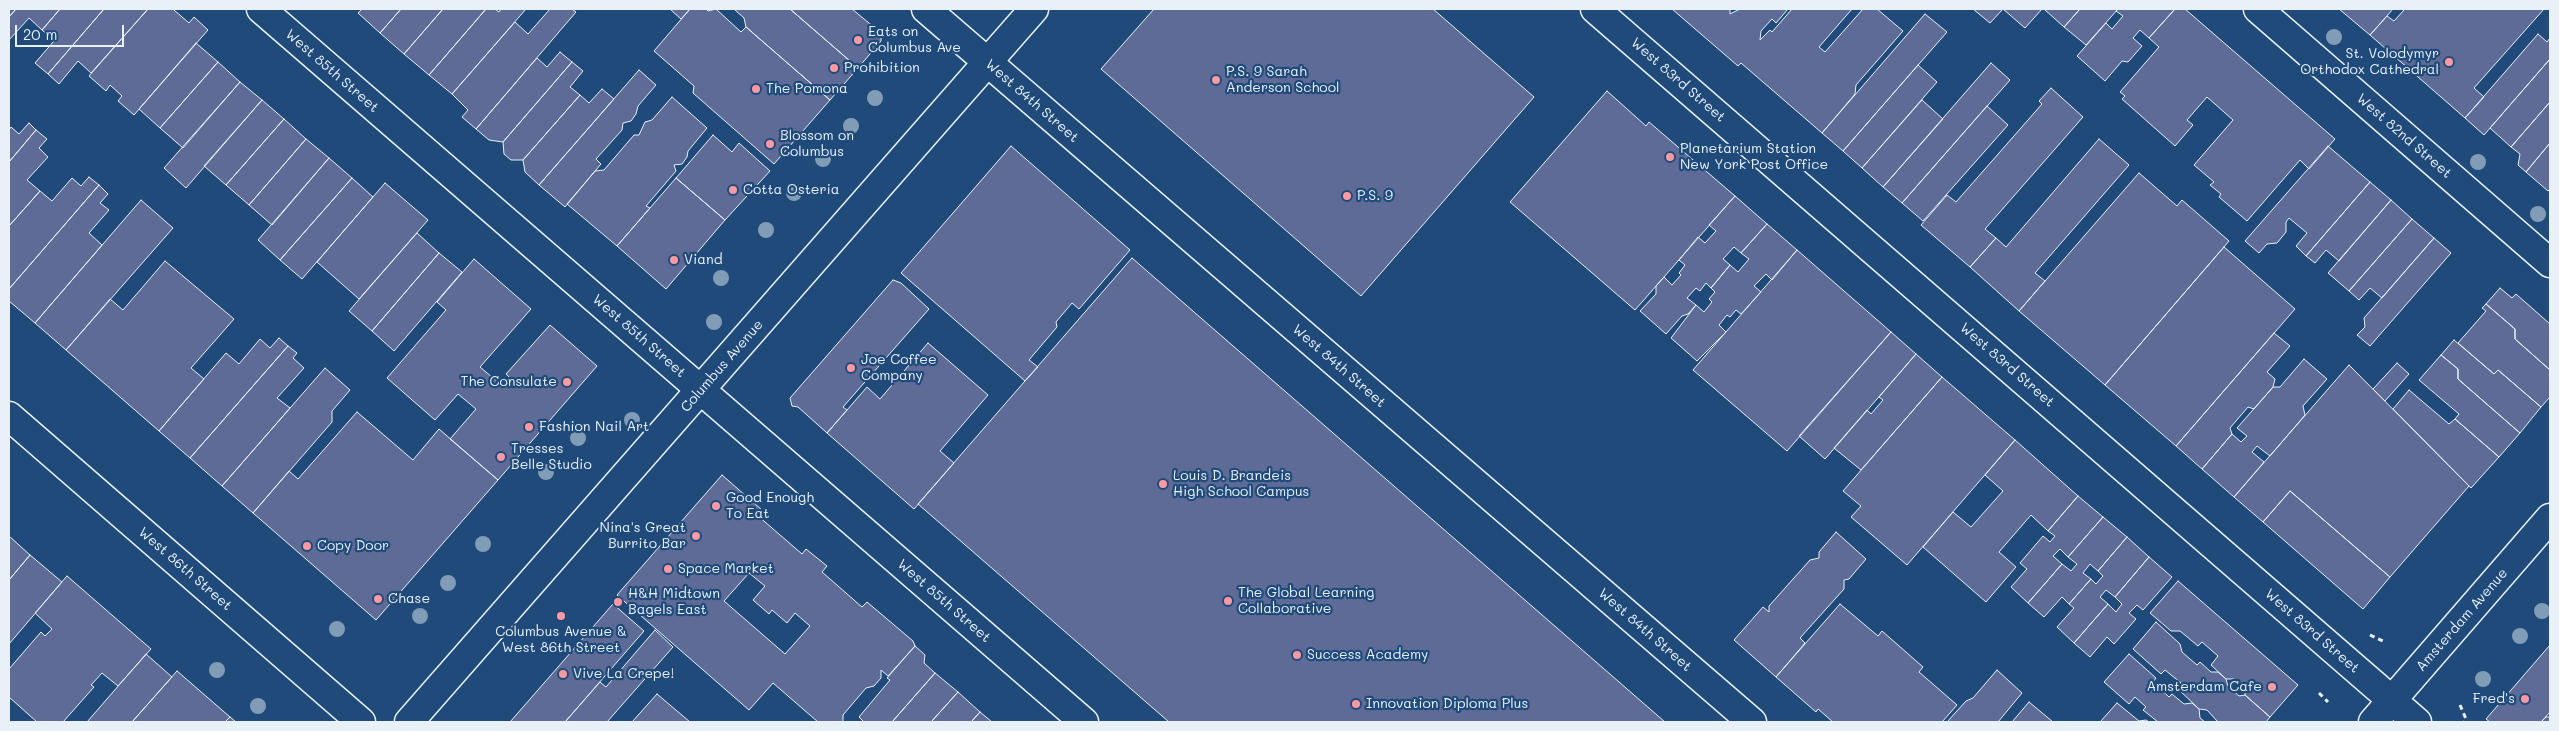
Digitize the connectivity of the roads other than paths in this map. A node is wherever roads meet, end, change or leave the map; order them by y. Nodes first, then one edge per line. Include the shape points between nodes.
1 (261, 9) edge
2 (926, 9) edge
3 (1034, 9) edge
4 (1596, 9) edge
5 (2258, 9) edge
6 (988, 62) junction
7 (2550, 263) edge
8 (701, 390) junction
9 (9, 416) edge
10 (2550, 518) edge
11 (2392, 700) junction
12 (361, 722) edge
13 (409, 722) edge
14 (1084, 722) edge
15 (1752, 722) edge
16 (2373, 722) edge
17 (2417, 722) edge

1 - 8 street, West 85th Street
2 - 6 street, West 84th Street
3 - 6 street, Columbus Avenue
4 - 11 street, West 83rd Street
5 - 7 street, West 82nd Street
6 - 8 street, Columbus Avenue
6 - 15 street, West 84th Street
8 - 13 street, Columbus Avenue
8 - 14 street, West 85th Street
9 - 12 street, West 86th Street
10 - 11 street, Amsterdam Avenue
11 - 16 street, Amsterdam Avenue
11 - 17 street, West 83rd Street

